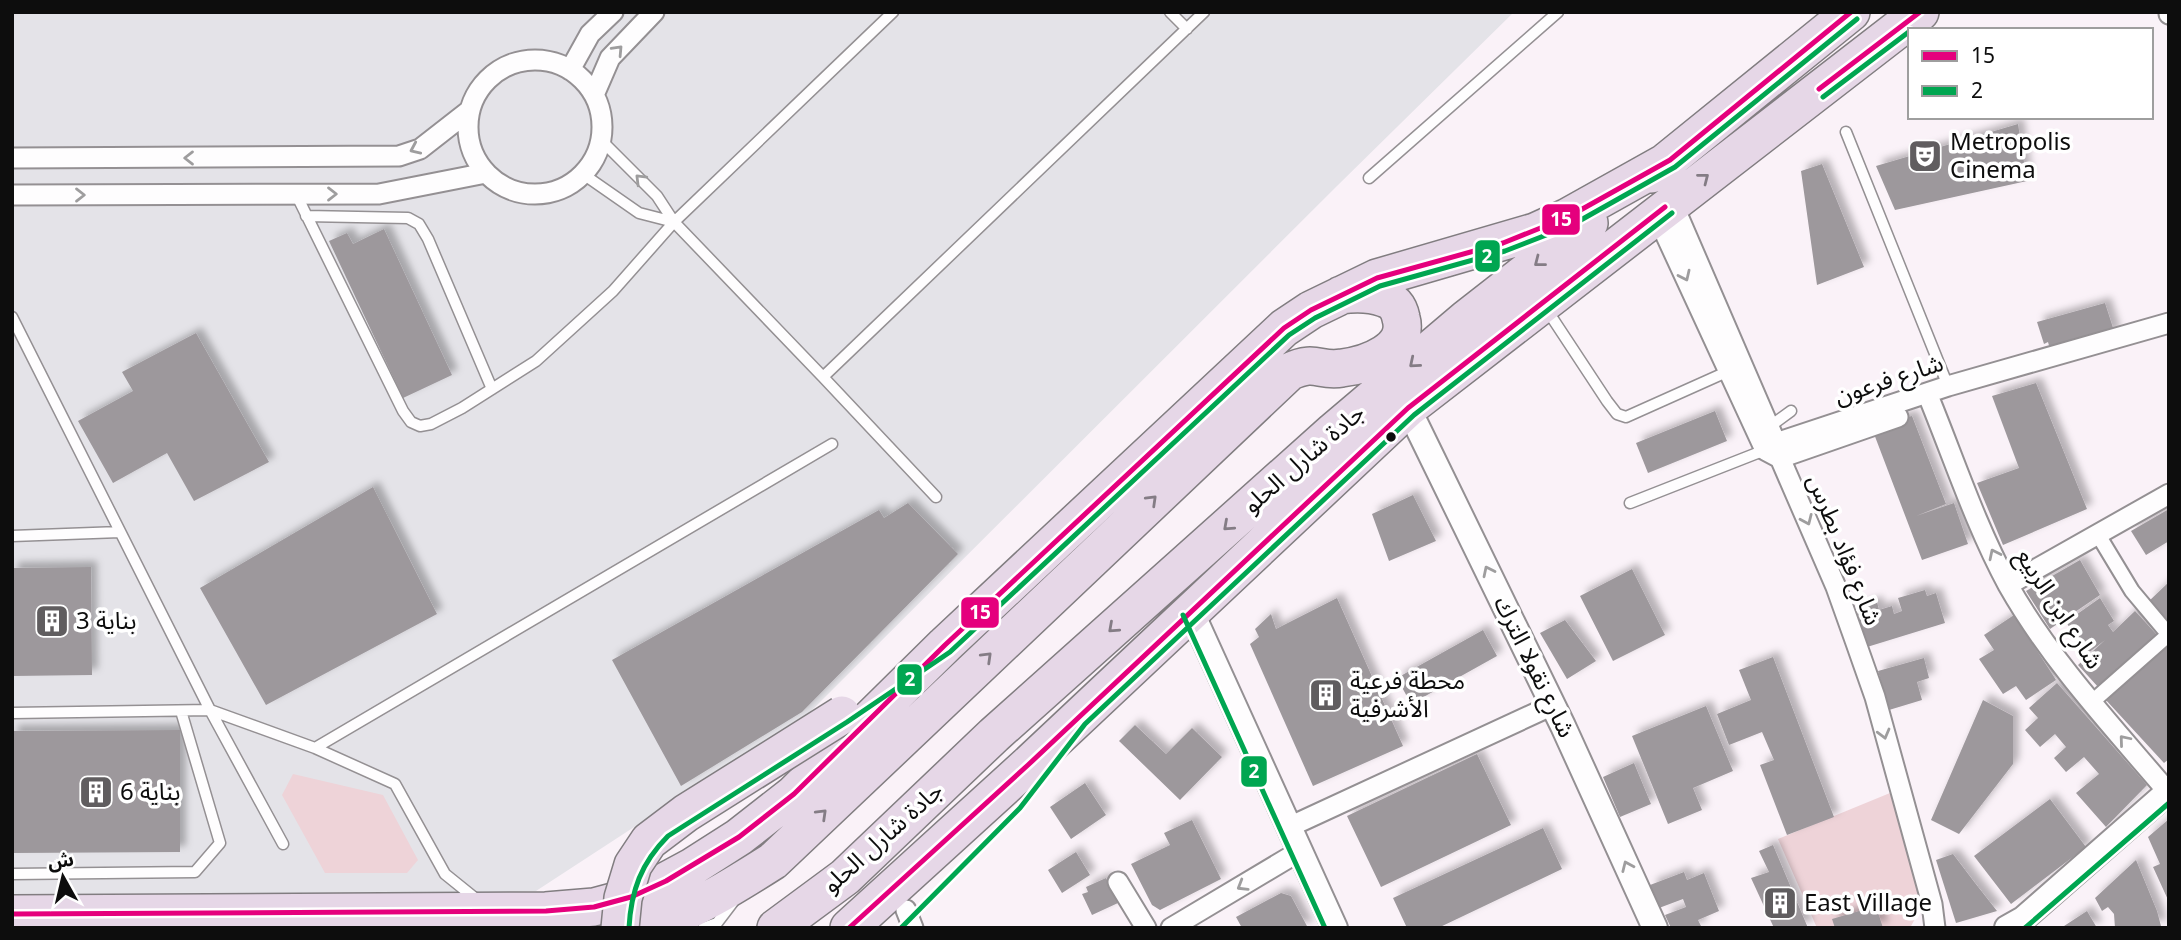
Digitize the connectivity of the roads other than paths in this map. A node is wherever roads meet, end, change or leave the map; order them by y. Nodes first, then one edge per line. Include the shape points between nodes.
1 (613, 12) edge
2 (654, 12) edge
3 (893, 12) edge
4 (1170, 12) edge
5 (1204, 12) edge
6 (1558, 12) edge
7 (1851, 12) edge
8 (1920, 12) edge
9 (1187, 29) junction
10 (570, 70) junction
11 (594, 95) junction
12 (470, 110) junction
13 (1846, 132) dead end
14 (601, 140) junction
15 (12, 158) edge
16 (1670, 160) junction
17 (486, 173) junction
18 (583, 174) junction
19 (1369, 178) dead end
20 (296, 194) junction
21 (12, 195) edge
22 (1664, 208) junction
23 (306, 216) junction
24 (674, 222) junction
25 (1340, 295) junction
26 (1542, 303) junction
27 (12, 317) edge
28 (2169, 323) edge
29 (2169, 333) edge
30 (1735, 368) junction
31 (1331, 369) junction
32 (823, 377) junction
33 (1948, 386) junction
34 (492, 389) junction
35 (1929, 399) junction
36 (1408, 408) junction
37 (1791, 411) dead end
38 (1334, 431) junction
39 (832, 444) dead end
40 (1773, 445) junction
41 (2169, 494) edge
42 (936, 497) dead end
43 (1630, 502) dead end
44 (120, 532) junction
45 (2096, 533) junction
46 (12, 536) edge
47 (2008, 585) junction
48 (1191, 611) junction
49 (2169, 635) edge
50 (945, 645) junction
51 (2092, 702) junction
52 (1553, 705) junction
53 (210, 710) junction
54 (181, 711) junction
55 (12, 713) edge
56 (1078, 718) junction
57 (315, 748) junction
58 (2169, 792) edge
59 (1289, 827) junction
60 (283, 844) dead end
61 (1300, 851) junction
62 (758, 870) junction
63 (12, 874) edge
64 (1118, 882) dead end
65 (546, 911) junction
66 (12, 914) edge
67 (902, 922) edge
68 (620, 928) edge
69 (647, 928) edge
70 (703, 928) edge
71 (776, 928) edge
72 (849, 928) edge
73 (1146, 928) edge
74 (1171, 928) edge
75 (1335, 928) edge
76 (1656, 928) edge
77 (1935, 928) edge
78 (2007, 928) edge

1 - 10 street via 590,34
11 -> 2 street via 610,58
3 - 24 lane
4 - 9 lane
5 - 9 lane
6 - 19 lane
7 - 16 highway, جادة شارل الحلو
22 -> 8 highway, جادة شارل الحلو
9 - 32 lane
10 - 11 street
10 - 12 street via 548,61 504,68 489,78
11 - 14 street
12 -> 15 street via 420,149 399,156
12 - 17 street via 467,132 473,154
13 - 33 lane
14 - 18 street
24 -> 14 lane via 657,196
16 - 25 highway via 1535,232 1403,269
16 -> 38 highway, جادة شارل الحلو via 1466,318
17 - 18 street via 503,187 545,194 566,187
20 -> 17 street via 379,194
18 - 24 lane via 639,214
21 -> 20 street
20 - 23 lane
22 - 26 highway, جادة شارل الحلو
22 - 30 street, شارع فؤاد بطرس
23 - 34 lane via 408,218 419,224
23 - 34 lane via 411,422 431,424
24 - 32 lane
24 - 34 lane via 575,327 536,361
25 - 31 highway, جادة شارل الحلو via 1372,294 1389,300 1403,324 1401,337 1385,353 1357,365
25 - 50 highway via 1264,344
26 - 30 lane via 1618,414 1626,417
26 - 36 highway, جادة شارل الحلو
27 - 44 lane
28 - 33 street, شارع فرعون
29 - 35 street, شارع فرعون
30 - 40 street, شارع فؤاد بطرس
31 - 38 highway via 1344,392
62 -> 31 highway, جادة شارل الحلو via 773,861 1280,379 1301,366
32 - 42 lane
33 - 35 street, شارع فرعون
35 - 40 street, شارع فرعون
47 -> 35 street, شارع ابن الربيع
36 - 48 highway, جادة شارل الحلو
52 -> 36 street, شارع نقولا الترك
37 - 40 lane
38 -> 71 highway, جادة شارل الحلو via 994,735 845,877
39 - 57 lane
40 - 43 lane, شارع فرعون
40 -> 77 street, شارع فؤاد بطرس via 1836,587 1875,697
41 - 45 street
44 - 46 lane
44 - 53 lane
45 - 47 street
45 - 49 street via 2132,591
47 - 51 street, شارع ابن الربيع
48 - 56 highway, جادة شارل الحلو
48 - 59 street
49 - 51 street
50 - 65 highway via 794,794 739,837 631,897 594,907
50 - 68 highway, bridge via 649,841 633,865
58 -> 51 street, شارع ابن الربيع
52 - 59 street
76 -> 52 street, شارع نقولا الترك
53 - 54 lane
53 - 57 lane
53 - 60 lane
54 - 55 lane
54 - 63 lane via 220,842 195,872
56 - 67 highway via 1014,802
56 - 72 highway, جادة شارل الحلو
57 - 65 lane via 395,784 445,874 475,899
58 - 78 street
59 - 61 street
61 -> 74 street
61 - 75 street
62 - 69 highway, جادة شارل الحلو via 683,915
62 - 70 lane via 716,923
64 - 73 street
65 - 66 highway

